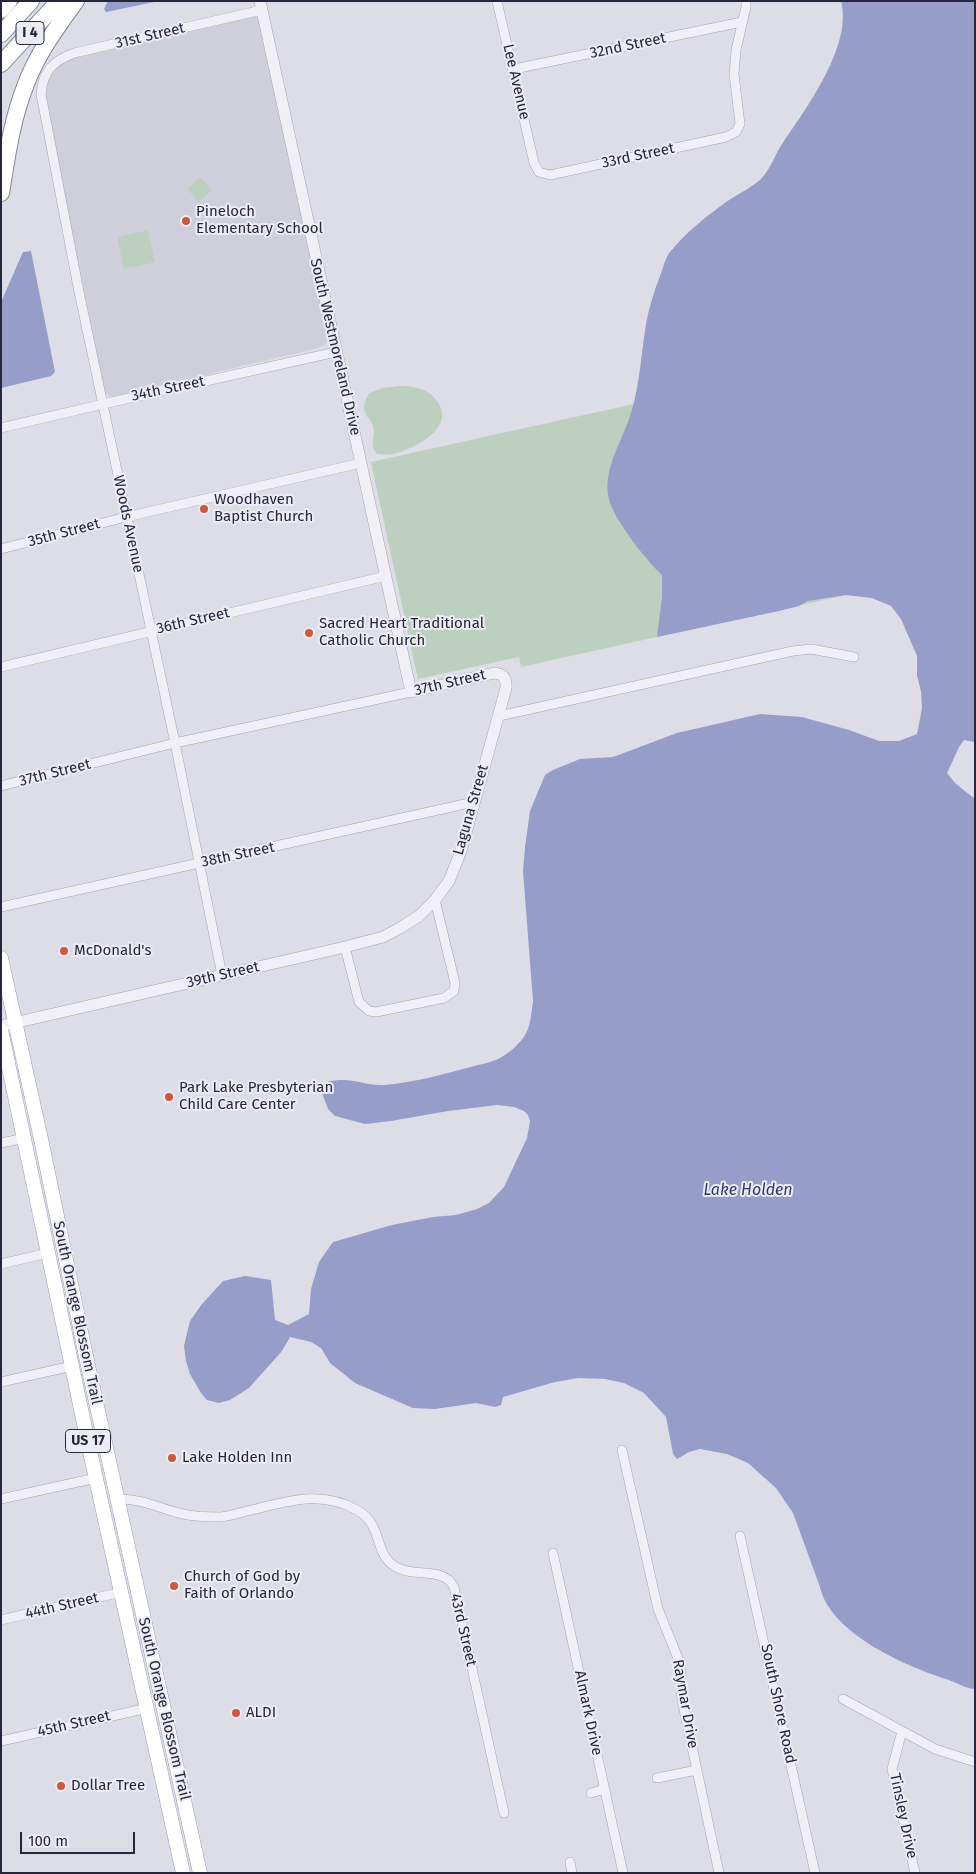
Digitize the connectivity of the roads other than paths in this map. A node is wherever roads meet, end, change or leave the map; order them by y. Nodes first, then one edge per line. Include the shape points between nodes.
1 (9, 1) edge
2 (31, 1) edge
3 (59, 1) edge
4 (76, 1) edge
5 (497, 1) edge
6 (746, 1) edge
7 (261, 6) edge
8 (1, 10) edge
9 (742, 22) junction
10 (1, 34) edge
11 (1, 64) edge
12 (514, 69) junction
13 (45, 73) joint
14 (534, 164) joint
15 (1, 193) edge
16 (336, 352) junction
17 (103, 404) junction
18 (1, 428) edge
19 (361, 463) junction
20 (126, 517) junction
21 (1, 549) edge
22 (386, 576) junction
23 (152, 631) junction
24 (854, 657) dead end
25 (1, 667) edge
26 (411, 692) junction
27 (499, 716) junction
28 (175, 743) junction
29 (1, 786) edge
30 (474, 802) junction
31 (200, 863) junction
32 (435, 900) junction
33 (1, 907) edge
34 (345, 947) junction
35 (1, 958) edge
36 (222, 975) junction
37 (16, 1022) junction
38 (1, 1026) edge
39 (1, 1030) edge
40 (25, 1138) junction
41 (1, 1143) edge
42 (48, 1253) junction
43 (1, 1264) edge
44 (69, 1273) junction
45 (72, 1366) junction
46 (1, 1382) edge
47 (622, 1450) dead end
48 (96, 1478) junction
49 (1, 1499) edge
50 (118, 1499) junction
51 (740, 1536) dead end
52 (553, 1553) dead end
53 (122, 1592) junction
54 (1, 1620) edge
55 (139, 1670) junction
56 (160, 1694) junction
57 (843, 1700) dead end
58 (148, 1708) junction
59 (902, 1731) junction
60 (1, 1741) edge
61 (173, 1750) junction
62 (975, 1762) edge
63 (696, 1770) junction
64 (657, 1778) dead end
65 (605, 1789) junction
66 (591, 1793) dead end
67 (504, 1813) dead end
68 (570, 1862) dead end
69 (183, 1873) edge
70 (200, 1873) edge
71 (572, 1873) edge
72 (623, 1873) edge
73 (719, 1873) edge
74 (815, 1873) edge
75 (916, 1873) edge

1 - 8 highway
2 - 10 highway
3 - 11 highway, I 4
4 - 15 highway via 26,83 11,134
5 - 12 street, Lee Avenue
6 - 9 street
7 - 13 street, 31st Street via 74,53 57,61
7 - 16 street, South Westmoreland Drive
9 - 12 street, 32nd Street
9 - 14 street, 33rd Street via 734,74 740,124 736,132 726,137 550,175 540,172
12 - 14 street, Lee Avenue
13 - 17 street, Woods Avenue via 42,105
16 - 17 street, 34th Street
16 - 19 street, South Westmoreland Drive
17 - 18 street, 34th Street
17 - 20 street, Woods Avenue
19 - 20 street, 35th Street
19 - 22 street, South Westmoreland Drive
20 - 21 street, 35th Street
20 - 23 street, Woods Avenue
22 - 23 street, 36th Street
22 - 26 street, South Westmoreland Drive
23 - 25 street, 36th Street
23 - 28 street, Woods Avenue
24 - 27 street via 811,649 793,651
26 - 27 street, 37th Street via 486,674 499,674 507,684
26 - 28 street, 37th Street
27 - 30 street, Laguna Street
28 - 29 street, 37th Street
28 - 31 street, Woods Avenue
30 - 31 street, 38th Street
30 - 32 street, Laguna Street via 461,851 449,881
31 - 33 street, 38th Street
31 - 36 street, Woods Avenue
32 - 34 street, 39th Street via 419,916 384,937
32 - 34 street via 455,982 454,991 444,998 369,1011 359,1002
34 - 36 street, 39th Street
35 - 37 main road, South Orange Blossom Trail / US 17
36 - 37 street, 39th Street
37 - 38 street, 39th Street
37 - 44 main road, South Orange Blossom Trail / US 17
39 - 40 main road, South Orange Blossom Trail / US 17
40 - 41 street
40 - 42 main road, South Orange Blossom Trail / US 17
42 - 43 street
42 - 44 main road via 62,1262
42 - 45 main road, South Orange Blossom Trail / US 17
44 - 50 main road, South Orange Blossom Trail / US 17
45 - 46 street
45 - 48 main road, South Orange Blossom Trail / US 17
47 - 63 street, Raymar Drive via 658,1609 680,1662 682,1700
48 - 49 street
48 - 53 main road, South Orange Blossom Trail / US 17
50 - 56 main road, South Orange Blossom Trail / US 17
50 - 67 street, 43rd Street via 140,1500 201,1517 223,1517 304,1498 338,1501 366,1515 376,1530 388,1562 414,1573 445,1576 450,1580
51 - 74 street, South Shore Road
52 - 65 street, Almark Drive
53 - 54 street, 44th Street
53 - 55 main road, South Orange Blossom Trail / US 17
55 - 56 main road via 152,1691
55 - 58 main road, South Orange Blossom Trail / US 17
56 - 61 main road, South Orange Blossom Trail / US 17
57 - 59 street
58 - 60 street, 45th Street
58 - 61 main road
58 - 69 main road, South Orange Blossom Trail / US 17
59 - 62 street via 935,1749
59 - 75 street, Tinsley Drive via 892,1768
61 - 70 main road, South Orange Blossom Trail / US 17
63 - 64 street
63 - 73 street, Raymar Drive
65 - 66 street
65 - 72 street, Almark Drive
68 - 71 street

